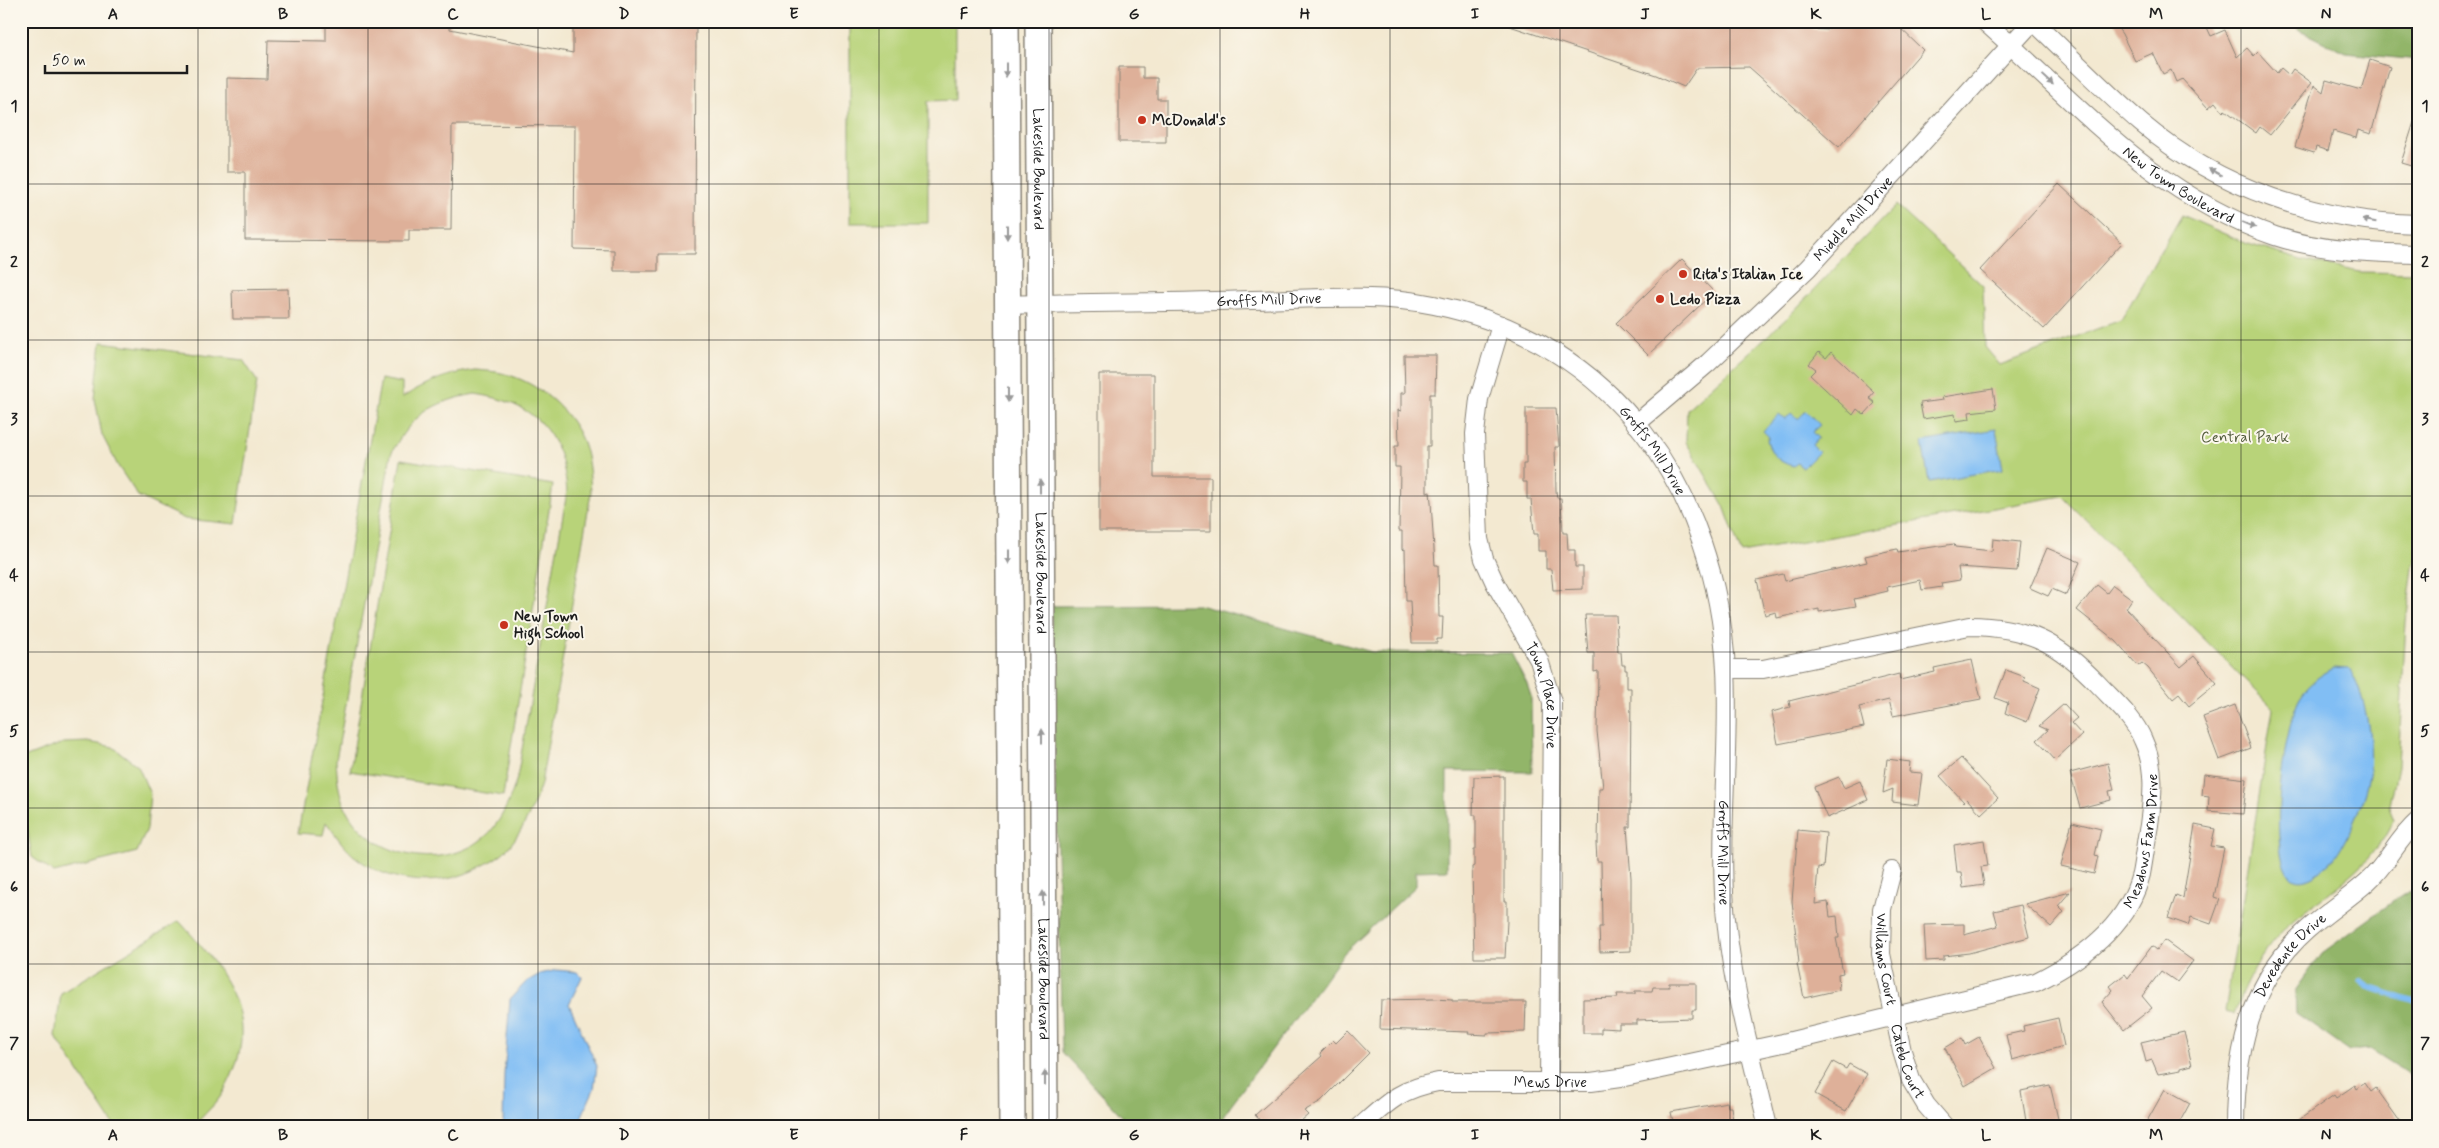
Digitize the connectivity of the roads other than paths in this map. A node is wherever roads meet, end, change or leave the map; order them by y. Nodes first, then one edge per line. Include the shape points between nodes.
1 (1006, 21) edge
2 (1038, 21) edge
3 (1984, 21) edge
4 (2033, 21) edge
5 (2012, 46) junction
6 (2418, 224) edge
7 (2418, 254) edge
8 (1038, 304) junction
9 (1007, 305) junction
10 (1501, 325) junction
11 (1636, 424) junction
12 (1726, 668) junction
13 (2418, 822) edge
14 (1892, 871) dead end
15 (1895, 1017) junction
16 (1750, 1050) junction
17 (1549, 1082) junction
18 (1012, 1127) edge
19 (1045, 1127) edge
20 (1360, 1127) edge
21 (1768, 1127) edge
22 (1945, 1127) edge
23 (2235, 1127) edge

1 -> 9 main road, Lakeside Boulevard
2 - 8 main road, Lakeside Boulevard
3 - 5 street, New Town Boulevard
4 - 5 street, Middle Mill Drive
6 -> 4 street, New Town Boulevard via 2384,224 2288,204 2213,171 2142,123
5 -> 7 street, New Town Boulevard via 2119,145 2158,177 2195,200 2276,236 2386,254
5 - 11 street, Middle Mill Drive via 1808,268 1708,363
8 - 9 street, Groffs Mill Drive
8 - 10 street, Groffs Mill Drive via 1390,300 1438,306
19 -> 8 main road, Lakeside Boulevard
9 -> 18 main road, Lakeside Boulevard
10 - 11 street, Groffs Mill Drive via 1527,336 1566,360 1602,387
10 - 17 street, Town Place Drive via 1479,399 1475,434 1478,539 1495,583 1539,660 1552,702
11 - 12 street, Groffs Mill Drive via 1665,463 1687,502 1704,544 1716,590
12 - 15 street, Meadows Farm Drive via 1763,668 1969,626 1998,627 2026,632 2054,646 2083,668 2130,718 2143,740 2152,767 2153,797 2140,875 2128,903 2111,928 2090,949 2036,982
12 - 16 street, Groffs Mill Drive via 1724,892 1730,954
13 - 23 street, Devedente Drive via 2404,833 2386,862 2368,881 2306,930 2265,981 2252,1009 2245,1036 2235,1102
14 - 15 street, Williams Court via 1880,930 1881,954
15 - 16 street, Meadows Farm Drive
15 - 22 street, Caleb Court via 1911,1080
16 - 17 street, Mews Drive via 1620,1078
16 - 21 street, Groffs Mill Drive
17 - 20 street, Mews Drive via 1438,1082 1417,1086 1400,1093

